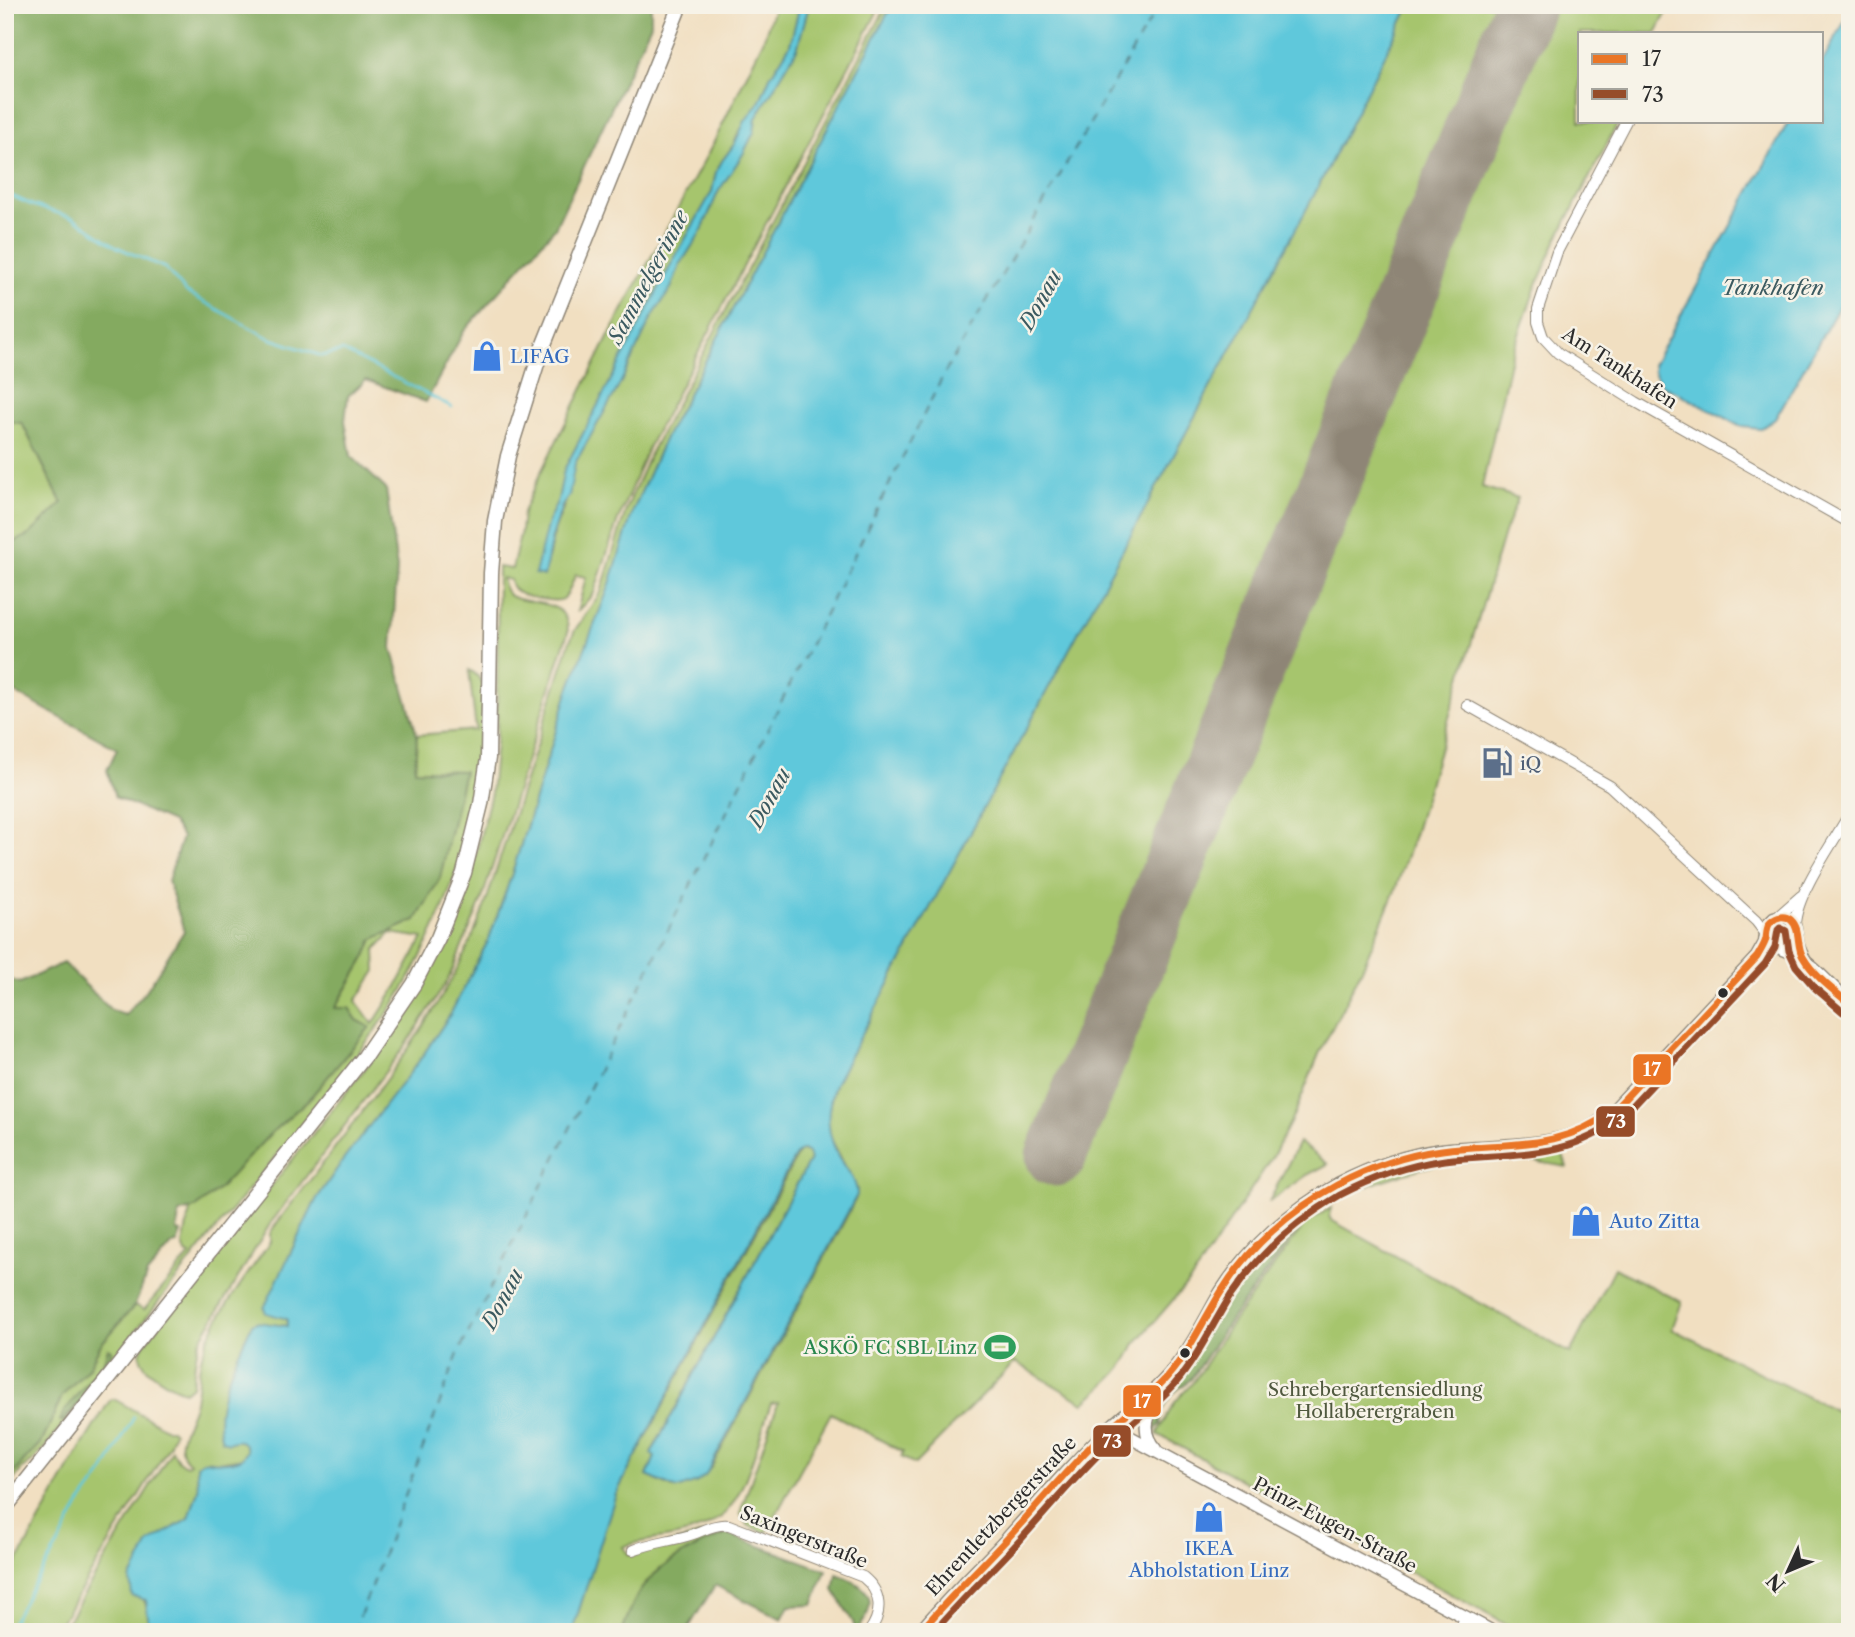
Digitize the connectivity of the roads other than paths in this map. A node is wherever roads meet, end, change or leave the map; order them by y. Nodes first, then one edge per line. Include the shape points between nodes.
1 (680, 5) edge
2 (1625, 122) edge
3 (1850, 523) edge
4 (1467, 705) dead end
5 (1850, 813) edge
6 (1806, 890) junction
7 (1774, 919) junction
8 (1756, 921) junction
9 (1795, 924) junction
10 (1796, 939) junction
11 (1773, 942) junction
12 (1806, 963) junction
13 (1850, 1004) edge
14 (1167, 1377) junction
15 (1111, 1427) junction
16 (1160, 1453) junction
17 (5, 1508) edge
18 (633, 1550) dead end
19 (1466, 1617) junction
20 (869, 1632) edge
21 (920, 1632) edge
22 (1458, 1632) edge
23 (1493, 1632) edge

1 - 17 main road via 540,354 508,456 492,547 485,780 464,873 438,938 414,984 372,1046
2 - 3 street, Am Tankhafen via 1557,252 1538,309 1543,337 1558,353 1636,402
4 - 8 street via 1610,786
5 - 6 street
6 - 7 street
6 - 9 street
7 - 8 street
7 - 9 street via 1787,918
7 - 11 street via 1767,926
8 - 11 street
9 - 10 street
10 - 11 street via 1791,945
10 - 12 street
11 - 12 street
11 - 14 street via 1616,1109 1591,1127 1541,1143 1460,1148 1408,1157 1359,1174 1298,1210 1239,1268
12 - 13 street
14 - 15 street, Ehrentletzbergerstraße
14 - 16 street via 1145,1426 1148,1441
15 - 16 street, Prinz-Eugen-Straße
15 - 21 street, Ehrentletzbergerstraße
16 - 19 street, Prinz-Eugen-Straße
18 - 20 street, Saxingerstraße via 729,1525 863,1577 879,1603
19 - 22 street
19 - 23 street, Prinz-Eugen-Straße

